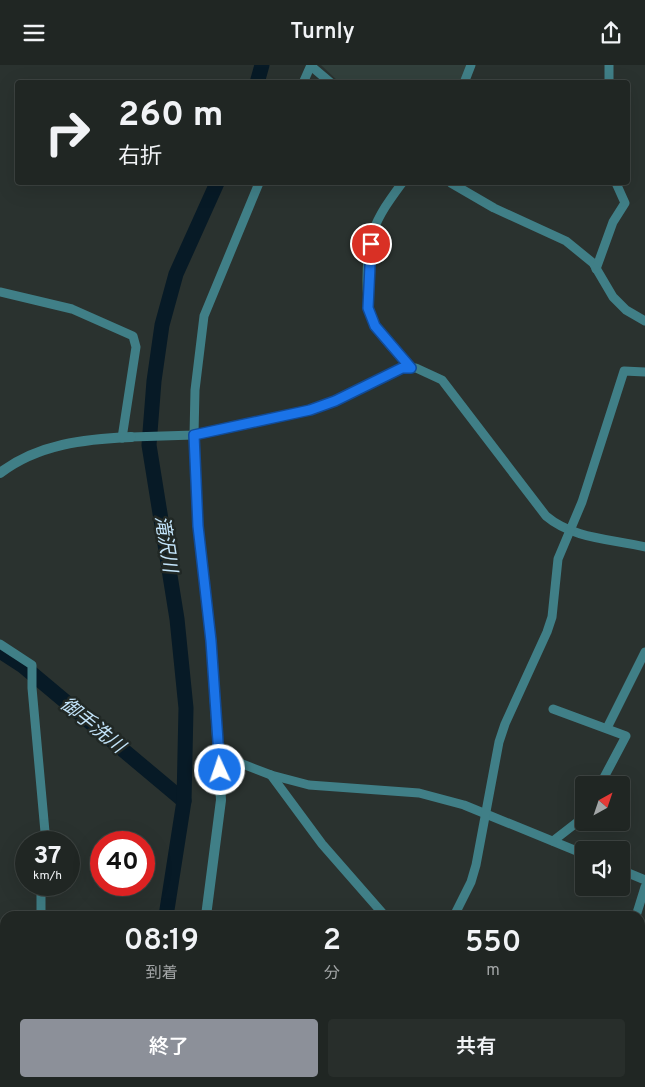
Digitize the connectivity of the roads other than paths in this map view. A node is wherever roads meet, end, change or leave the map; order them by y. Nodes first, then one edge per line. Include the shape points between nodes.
1 (311, 65) edge
2 (471, 65) edge
3 (609, 65) edge
4 (305, 80) edge
5 (328, 80) edge
6 (465, 80) edge
7 (609, 80) edge
8 (258, 185) edge
9 (401, 185) edge
10 (454, 185) edge
11 (617, 185) edge
12 (596, 269) junction
13 (0, 292) edge
14 (645, 321) edge
15 (411, 368) junction
16 (645, 372) edge
17 (194, 435) junction
18 (127, 437) junction
19 (0, 473) edge
20 (569, 532) junction
21 (645, 547) edge
22 (0, 644) edge
23 (645, 652) edge
24 (553, 709) dead end
25 (607, 728) junction
26 (219, 755) junction
27 (271, 775) junction
28 (605, 776) edge
29 (486, 813) junction
30 (575, 824) edge
31 (45, 831) edge
32 (553, 841) junction
33 (575, 850) edge
34 (630, 874) edge
35 (645, 880) edge
36 (645, 887) edge
37 (41, 896) edge
38 (41, 911) edge
39 (207, 911) edge
40 (381, 911) edge
41 (456, 911) edge
42 (638, 911) edge

1 - 4 street
1 - 5 street
2 - 6 street
3 - 7 street
8 - 17 street via 204,316 195,390
9 - 15 street via 373,232 368,308 375,326
10 - 12 street via 494,208 566,241
11 - 12 street via 625,203 613,222
12 - 14 street via 613,297 626,310
13 - 18 street via 72,309 133,336 136,347
15 - 17 street via 402,368 310,410
15 - 20 street via 429,372 442,380 546,516
16 - 20 street via 624,371 582,502
17 - 18 street
17 - 26 street via 198,526
18 - 19 street via 88,439 45,448
20 - 21 street
20 - 29 street via 558,559 550,625 505,723
22 - 31 street via 32,665
23 - 25 street
24 - 25 street
25 - 28 street via 626,736
26 - 27 street
26 - 39 street via 221,800
27 - 29 street via 310,785 419,793
27 - 40 street via 322,844
29 - 32 street
29 - 41 street via 471,882
30 - 32 street
32 - 33 street
34 - 35 street
36 - 42 street
37 - 38 street

